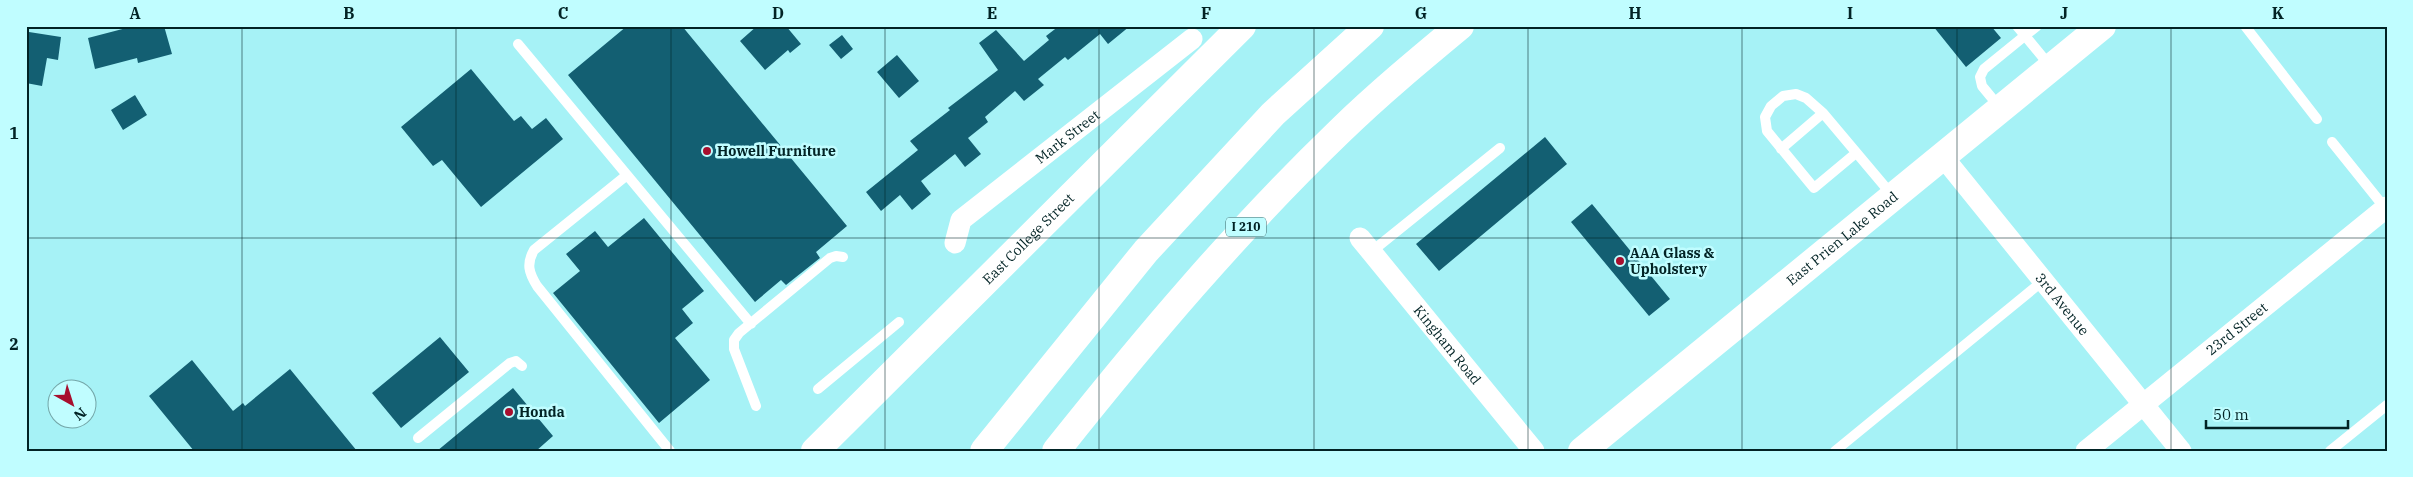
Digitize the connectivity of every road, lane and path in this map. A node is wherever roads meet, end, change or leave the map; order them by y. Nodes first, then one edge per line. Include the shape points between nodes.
1 (1242, 26) edge
2 (1370, 26) edge
3 (1460, 26) edge
4 (2017, 26) edge
5 (2037, 26) edge
6 (2102, 26) edge
7 (2245, 26) edge
8 (1186, 32) edge
9 (2025, 36) junction
10 (518, 44) dead end
11 (1209, 59) junction
12 (2052, 68) junction
13 (2002, 109) junction
14 (1823, 113) junction
15 (2318, 119) dead end
16 (2332, 142) dead end
17 (1500, 148) dead end
18 (1782, 149) junction
19 (1856, 153) junction
20 (1944, 158) junction
21 (627, 175) junction
22 (1894, 198) junction
23 (2386, 207) edge
24 (955, 243) dead end
25 (1365, 244) joint
26 (843, 257) dead end
27 (2044, 280) junction
28 (899, 322) dead end
29 (751, 324) junction
30 (522, 366) dead end
31 (818, 389) dead end
32 (2144, 404) junction
33 (2387, 405) edge
34 (756, 406) dead end
35 (418, 438) dead end
36 (670, 451) edge
37 (815, 451) edge
38 (984, 451) edge
39 (1056, 451) edge
40 (1534, 451) edge
41 (1582, 451) edge
42 (1835, 451) edge
43 (2086, 451) edge
44 (2181, 451) edge
45 (2330, 451) edge

1 - 11 main road, East College Street
2 - 38 main road via 1274,114 1146,251
3 - 39 main road, I 210 via 1339,131 1222,251
4 - 9 lane
5 - 9 lane
6 - 12 main road, East Prien Lake Road
7 - 15 lane
8 - 11 street
8 - 24 street, Mark Street via 961,220
9 - 12 lane
9 - 13 lane via 1980,77 1982,86
10 - 21 lane
11 - 37 main road, East College Street
12 - 13 main road, East Prien Lake Road
13 - 20 main road, East Prien Lake Road
14 - 18 lane
14 - 18 lane via 1796,94 1783,96 1770,106 1764,117 1767,131
14 - 19 lane
16 - 23 lane
17 - 25 lane
18 - 19 lane via 1814,188
19 - 22 lane
20 - 22 main road, East Prien Lake Road
20 - 27 street, 3rd Avenue
21 - 29 lane
21 - 36 lane via 534,250 529,267 537,286
22 - 41 main road, East Prien Lake Road
23 - 32 street, 23rd Street
25 - 40 street, Kingham Road
26 - 29 lane via 830,258
27 - 32 street, 3rd Avenue
27 - 42 lane
28 - 31 lane
29 - 34 lane via 734,340 734,349
30 - 35 lane via 516,362 510,364
32 - 43 street, 23rd Street
32 - 44 street, 3rd Avenue
33 - 45 lane

